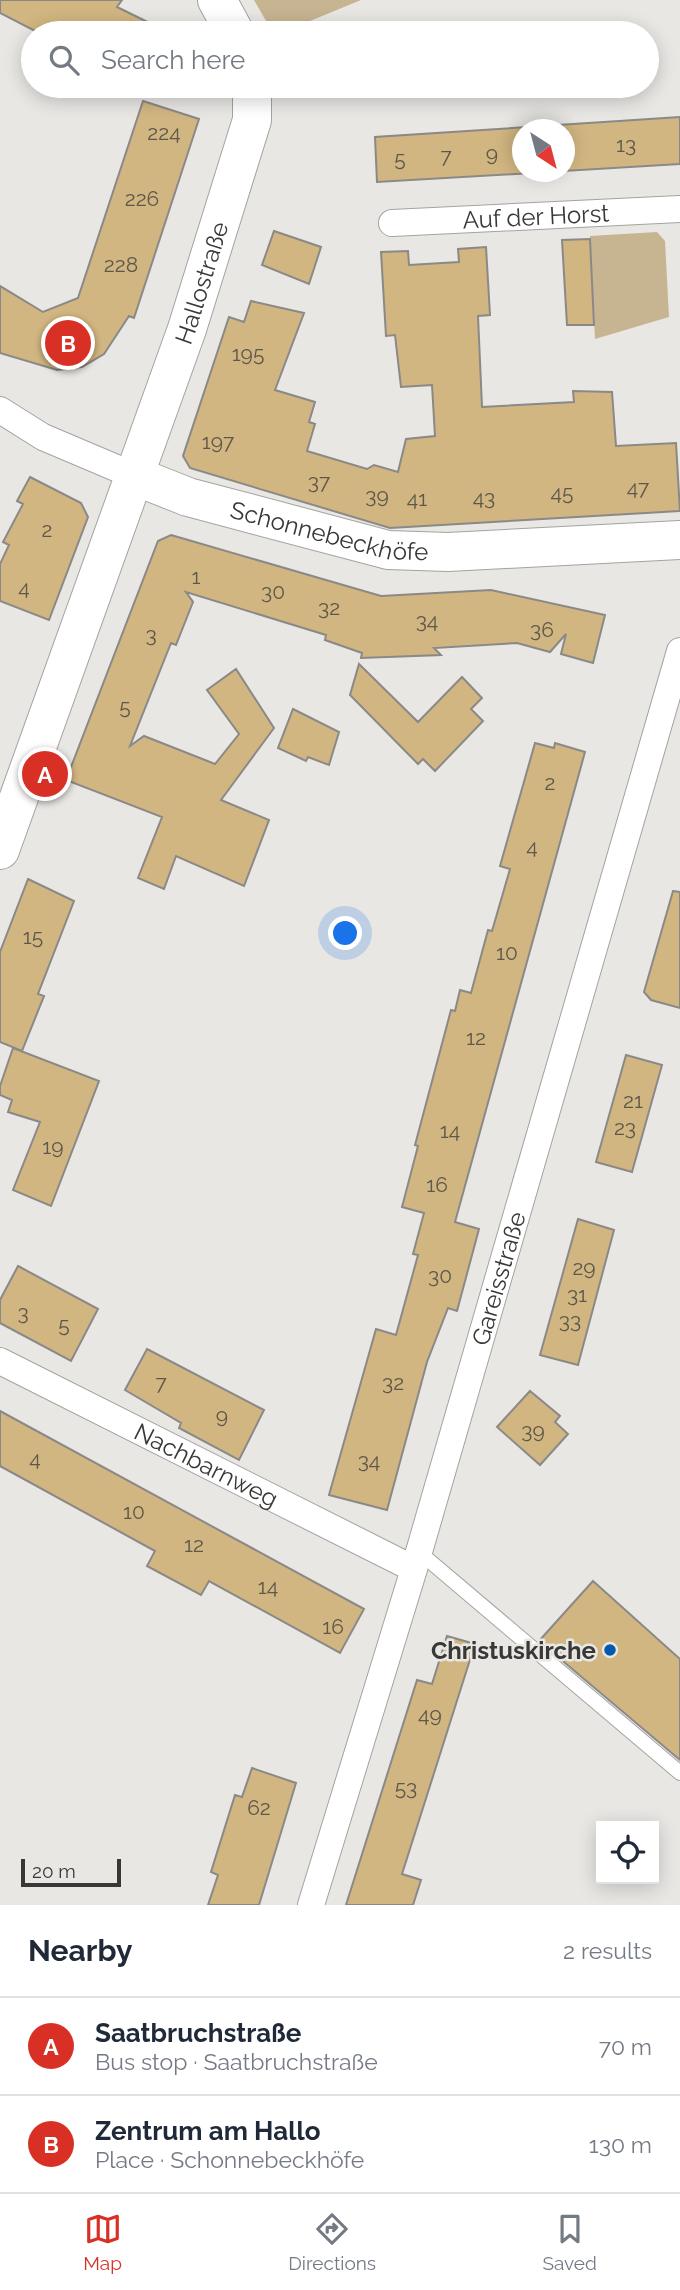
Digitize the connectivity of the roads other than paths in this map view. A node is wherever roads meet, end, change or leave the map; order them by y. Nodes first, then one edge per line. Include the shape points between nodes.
1 (217, 0) edge
2 (228, 21) edge
3 (252, 98) edge
4 (680, 209) edge
5 (392, 223) dead end
6 (0, 410) edge
7 (135, 476) junction
8 (680, 540) edge
9 (680, 651) edge
10 (0, 850) edge
11 (0, 1361) edge
12 (417, 1560) junction
13 (680, 1773) edge
14 (311, 1905) edge

1 - 2 main road
3 - 7 main road, Hallostraße via 245,144
4 - 5 street, Auf der Horst
6 - 7 street, Schonnebeckhöfe via 43,437
7 - 8 main road, Schonnebeckhöfe via 188,497 388,550 448,552
7 - 10 main road, Hallostraße
9 - 12 street, Gareisstraße
11 - 12 street, Nachbarnweg
12 - 13 lane
12 - 14 street, Gareisstraße

